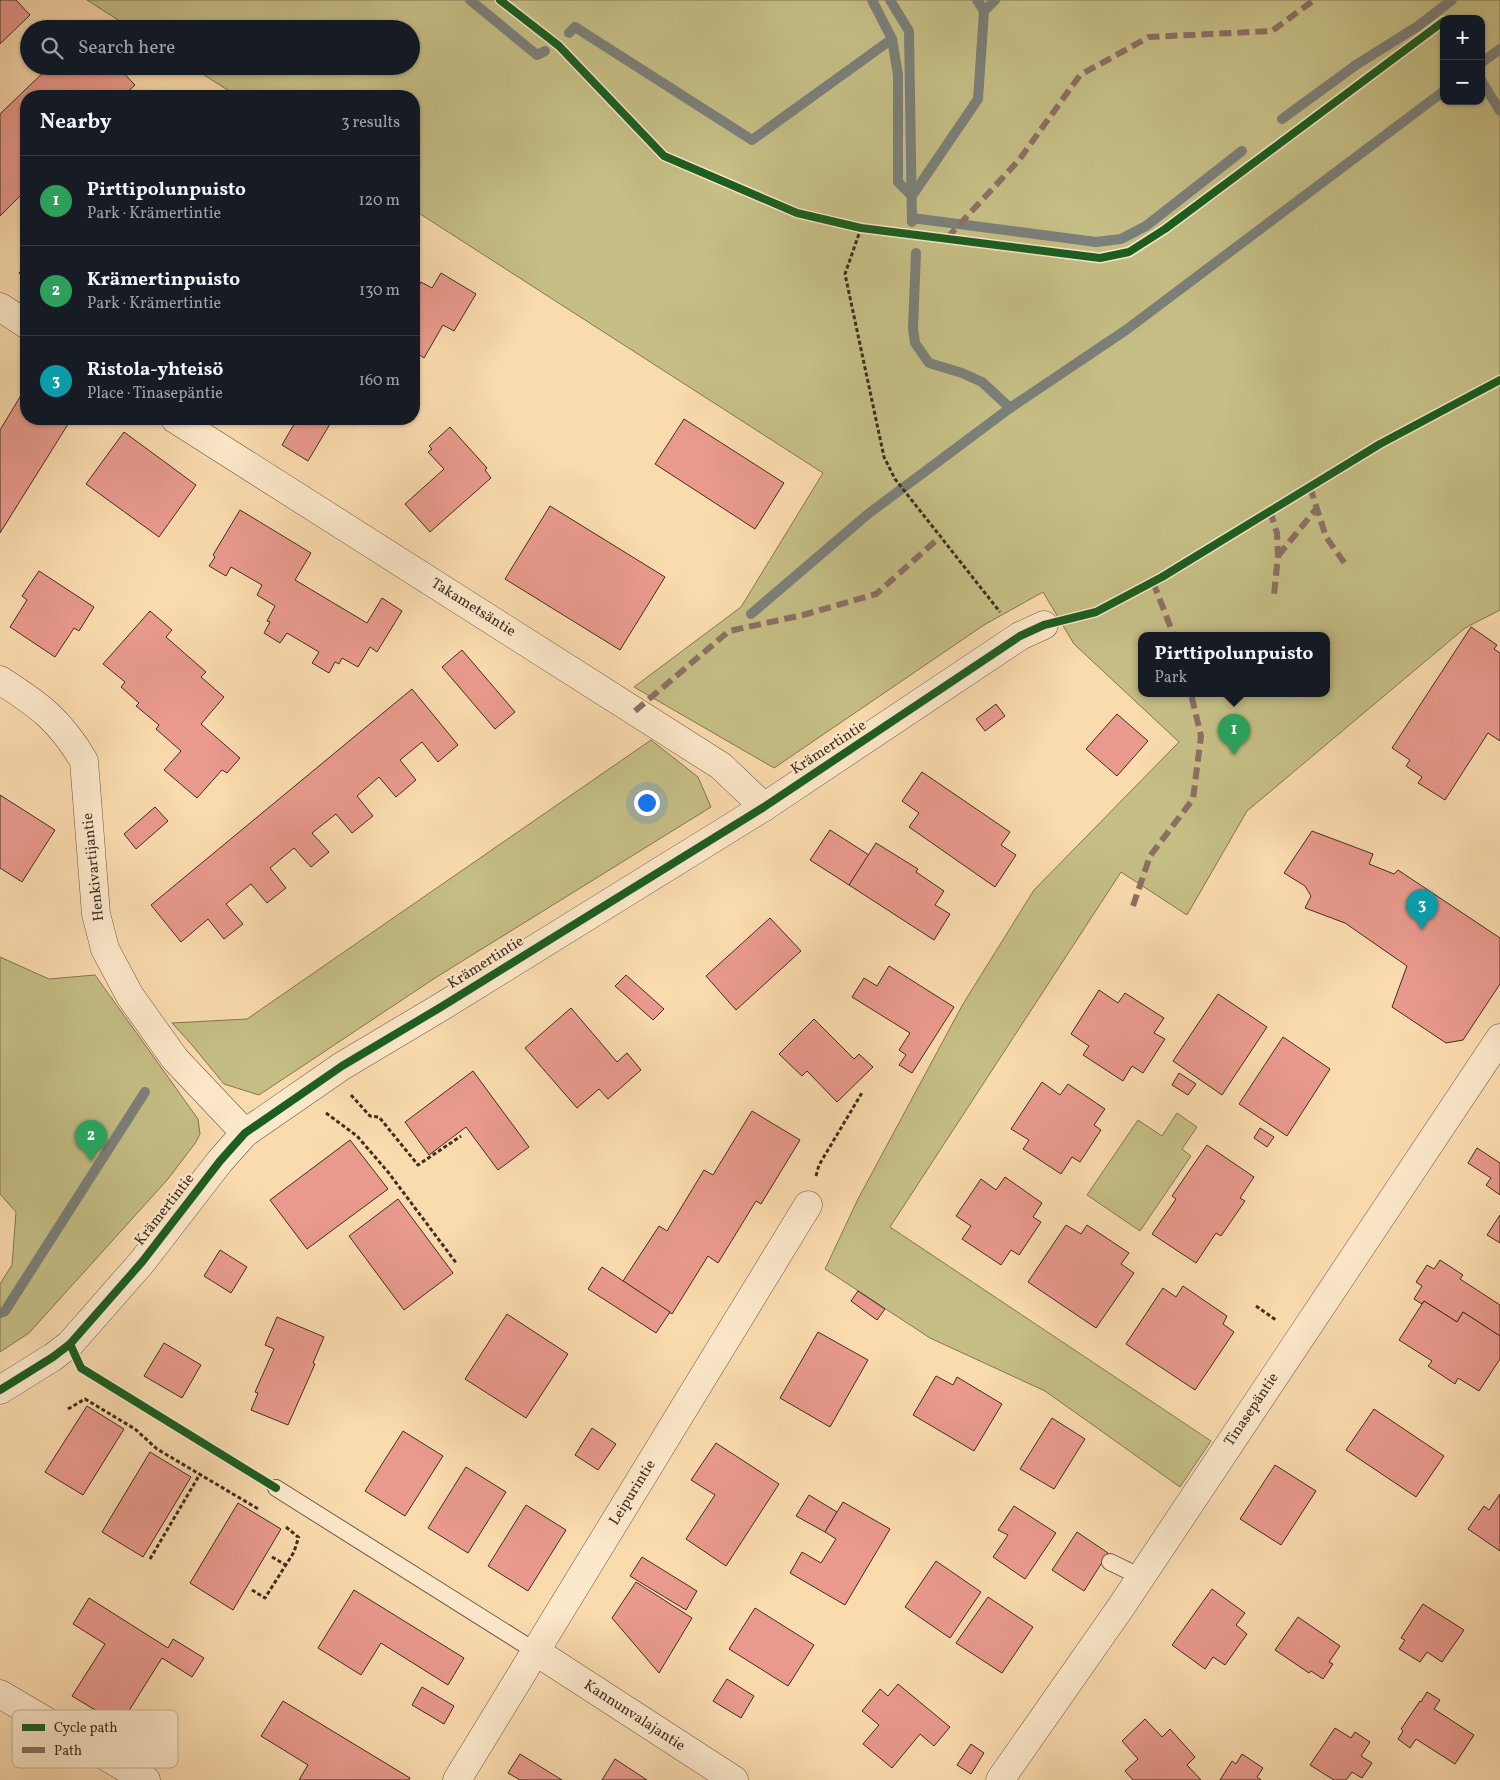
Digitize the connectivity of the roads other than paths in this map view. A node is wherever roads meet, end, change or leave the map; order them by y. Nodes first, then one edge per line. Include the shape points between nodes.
1 (0, 307) edge
2 (20, 320) edge
3 (184, 425) edge
4 (1044, 625) dead end
5 (0, 680) edge
6 (764, 807) junction
7 (1500, 1038) edge
8 (245, 1133) junction
9 (808, 1205) road end
10 (0, 1390) edge
11 (276, 1488) dead end
12 (1110, 1562) dead end
13 (1141, 1577) junction
14 (535, 1651) junction
15 (0, 1694) edge
16 (27, 1710) edge
17 (126, 1768) edge
18 (146, 1780) edge
19 (457, 1780) edge
20 (734, 1780) edge
21 (1000, 1780) edge

1 - 2 street
3 - 6 street, Takametsäntie via 721,766
4 - 6 street, Krämertintie via 1020,636
5 - 8 street, Henkivartijantie via 53,719 71,739 84,761 96,914 105,949 130,996 175,1059
6 - 8 street, Krämertintie via 342,1066
7 - 13 street, Tinasepäntie
8 - 10 street, Krämertintie via 142,1262 70,1344
9 - 14 street, Leipurintie
11 - 14 lane
12 - 13 lane
13 - 21 street, Tinasepäntie
14 - 19 street, Leipurintie
14 - 20 street, Kannunvalajantie
15 - 16 street
17 - 18 street

